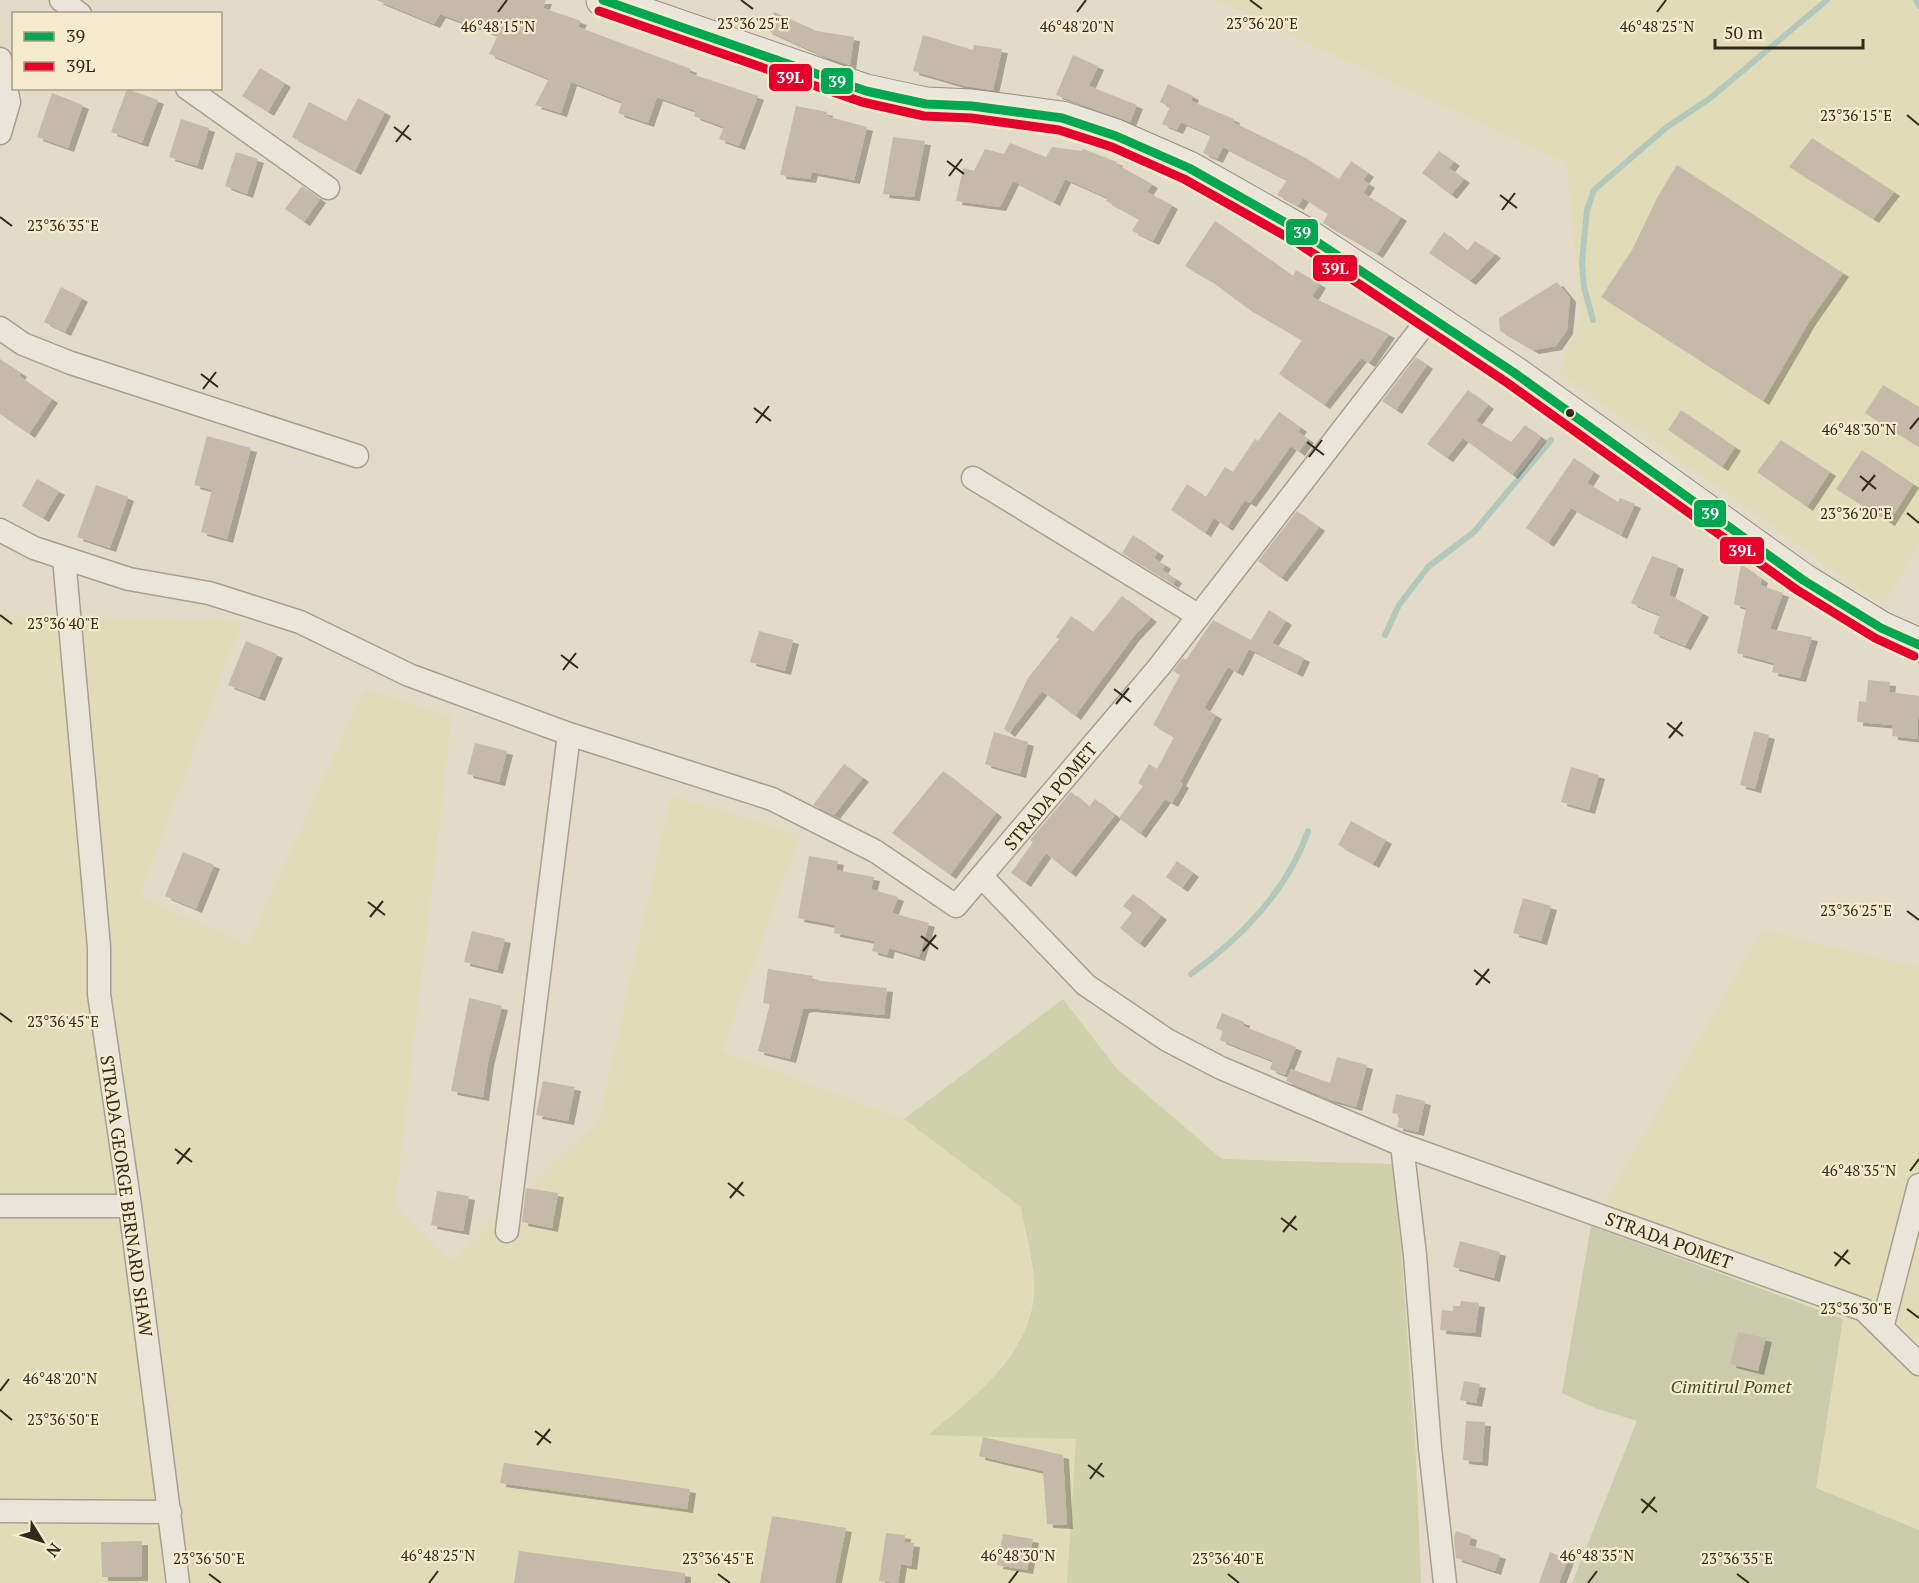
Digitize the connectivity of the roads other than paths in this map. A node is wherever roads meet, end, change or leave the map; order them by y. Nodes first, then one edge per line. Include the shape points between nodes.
1 (61, 0) edge
2 (603, 0) edge
3 (77, 12) edge
4 (0, 59) edge
5 (190, 90) edge
6 (0, 133) edge
7 (328, 188) dead end
8 (1430, 316) junction
9 (0, 328) edge
10 (357, 456) dead end
11 (973, 478) dead end
12 (0, 530) edge
13 (64, 558) junction
14 (1199, 616) junction
15 (1919, 645) edge
16 (569, 734) junction
17 (982, 877) junction
18 (1402, 1145) junction
19 (1919, 1185) edge
20 (0, 1206) edge
21 (130, 1206) junction
22 (507, 1231) dead end
23 (1882, 1328) junction
24 (1919, 1364) edge
25 (0, 1511) edge
26 (170, 1512) junction
27 (178, 1583) edge
28 (1445, 1583) edge

1 - 3 street
2 - 8 main road via 866,92 926,104 1062,118 1116,136 1189,168 1302,232
4 - 6 street via 9,102
5 - 7 street
8 - 14 street, STRADA POMET
8 - 15 main road via 1803,580 1881,628
9 - 10 street via 24,344 71,363
11 - 14 street
12 - 13 street
13 - 16 street via 129,579 209,593 300,622 409,675
13 - 21 street, STRADA GEORGE BERNARD SHAW via 99,948 99,994
14 - 17 street, STRADA POMET
16 - 17 street via 772,799 876,851 956,906
16 - 22 street
17 - 18 street, STRADA POMET via 1086,985 1159,1035 1221,1068
18 - 23 street, STRADA POMET via 1864,1310
18 - 28 street
19 - 23 street
20 - 21 street
21 - 26 street, STRADA GEORGE BERNARD SHAW
23 - 24 street, STRADA POMET
25 - 26 street
26 - 27 street, STRADA GEORGE BERNARD SHAW

